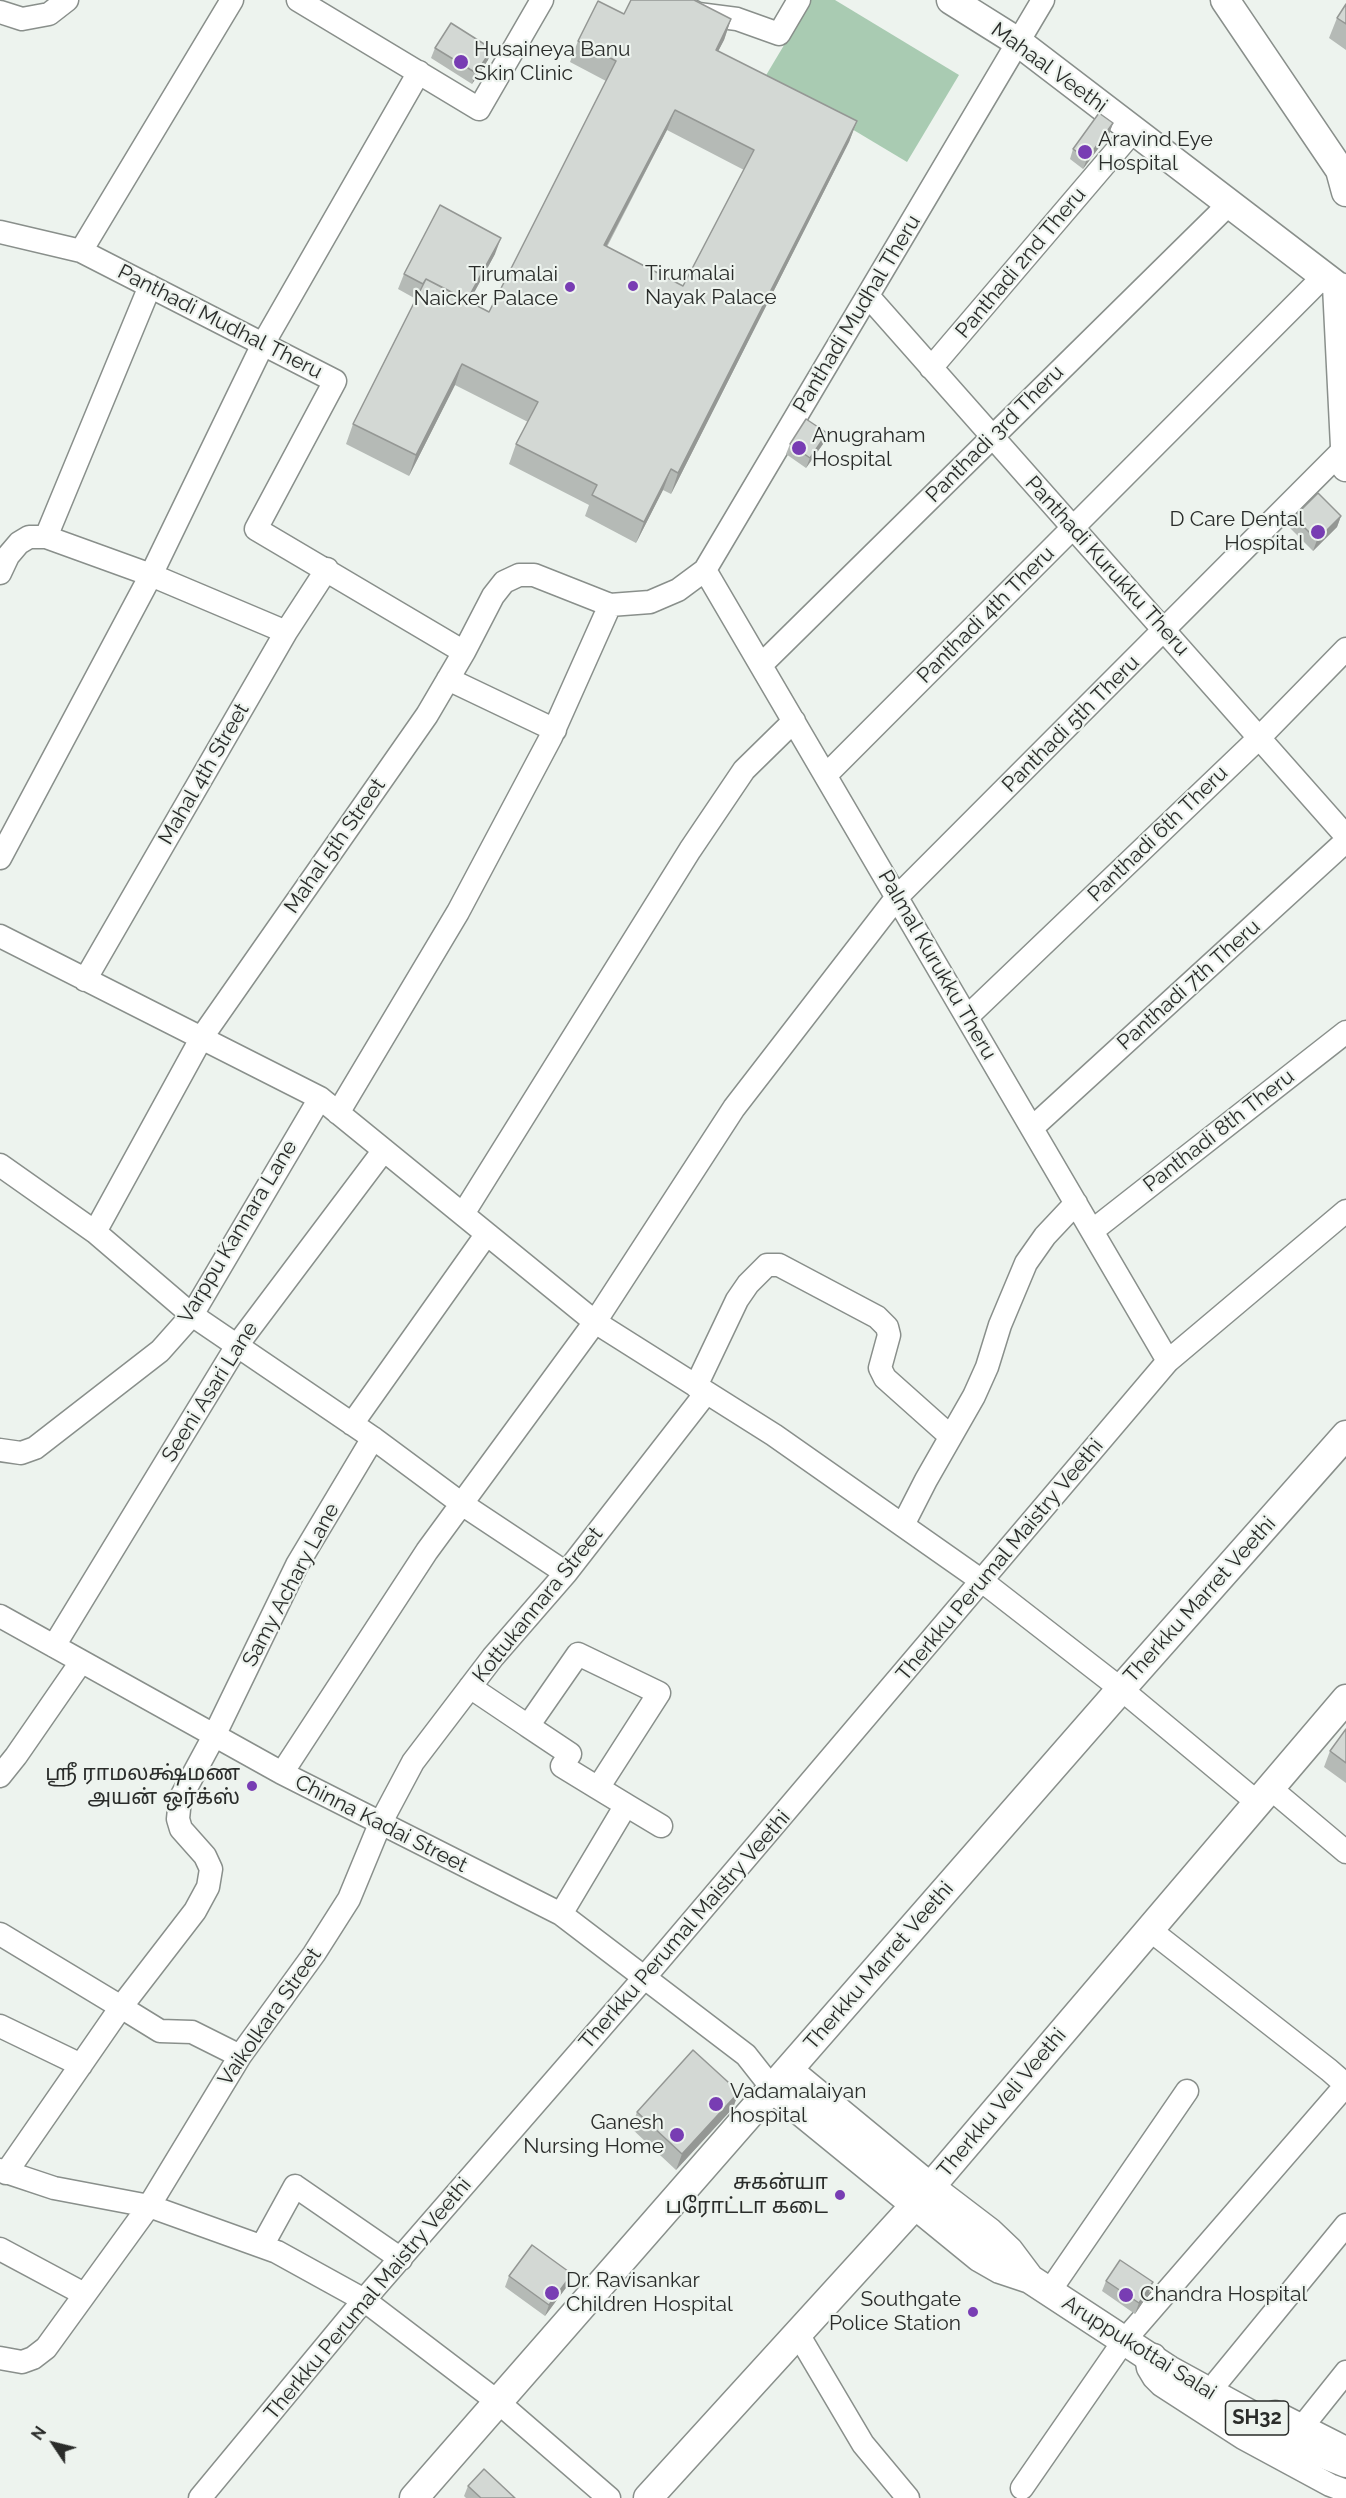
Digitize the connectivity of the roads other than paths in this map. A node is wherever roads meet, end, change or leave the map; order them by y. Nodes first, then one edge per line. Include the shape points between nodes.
1 (67, 0) edge
2 (232, 0) edge
3 (298, 0) edge
4 (542, 0) edge
5 (671, 0) edge
6 (799, 0) edge
7 (951, 0) edge
8 (1043, 0) edge
9 (1225, 0) edge
10 (0, 12) edge
11 (1018, 42) junction
12 (419, 72) junction
13 (1134, 130) junction
14 (1346, 192) edge
15 (1229, 204) junction
16 (0, 232) edge
17 (81, 251) junction
18 (1336, 284) edge
19 (150, 286) junction
20 (868, 296) junction
21 (263, 344) junction
22 (931, 368) junction
23 (992, 437) junction
24 (1346, 457) edge
25 (1072, 529) junction
26 (46, 537) junction
27 (327, 569) junction
28 (705, 570) junction
29 (0, 573) edge
30 (151, 575) junction
31 (610, 605) junction
32 (1164, 631) junction
33 (286, 632) junction
34 (1346, 649) edge
35 (464, 652) junction
36 (761, 665) junction
37 (448, 679) junction
38 (794, 721) junction
39 (555, 730) junction
40 (1259, 738) junction
41 (826, 775) junction
42 (1346, 836) edge
43 (1346, 842) edge
44 (0, 858) edge
45 (897, 897) junction
46 (0, 936) edge
47 (85, 981) junction
48 (967, 1017) junction
49 (1346, 1032) edge
50 (202, 1037) junction
51 (320, 1098) junction
52 (338, 1113) junction
53 (1032, 1128) junction
54 (384, 1150) junction
55 (0, 1164) edge
56 (1076, 1203) junction
57 (1346, 1211) edge
58 (463, 1214) junction
59 (1092, 1230) junction
60 (95, 1232) junction
61 (486, 1234) junction
62 (192, 1315) junction
63 (595, 1322) junction
64 (238, 1344) junction
65 (1168, 1361) junction
66 (701, 1389) junction
67 (352, 1424) junction
68 (1346, 1435) edge
69 (950, 1436) junction
70 (373, 1438) junction
71 (0, 1450) edge
72 (462, 1504) junction
73 (903, 1525) junction
74 (566, 1573) junction
75 (982, 1581) junction
76 (0, 1616) edge
77 (54, 1646) junction
78 (81, 1662) junction
79 (470, 1687) junction
80 (1121, 1689) junction
81 (1346, 1699) edge
82 (528, 1726) junction
83 (214, 1736) junction
84 (282, 1773) junction
85 (0, 1776) edge
86 (598, 1788) junction
87 (1264, 1795) junction
88 (626, 1805) junction
89 (381, 1824) junction
90 (661, 1826) dead end
91 (1346, 1852) edge
92 (561, 1914) junction
93 (1150, 1930) junction
94 (0, 1934) edge
95 (644, 1978) junction
96 (121, 2007) junction
97 (0, 2026) edge
98 (240, 2056) junction
99 (81, 2065) junction
100 (780, 2079) junction
101 (1346, 2085) edge
102 (1187, 2091) dead end
103 (3, 2171) edge
104 (923, 2196) junction
105 (149, 2206) junction
106 (1346, 2225) edge
107 (262, 2246) junction
108 (0, 2249) edge
109 (400, 2259) junction
110 (1039, 2285) junction
111 (84, 2294) junction
112 (364, 2300) junction
113 (798, 2334) junction
114 (1146, 2356) junction
115 (0, 2358) edge
116 (1346, 2372) edge
117 (1218, 2381) junction
118 (498, 2402) junction
119 (1302, 2427) junction
120 (1346, 2448) edge
121 (1346, 2463) edge
122 (1346, 2491) edge
123 (1022, 2495) edge
124 (200, 2498) edge
125 (414, 2498) edge
126 (609, 2498) edge
127 (648, 2498) edge
128 (908, 2498) edge

1 - 10 street via 40,16 22,19
2 - 17 street
3 - 12 street
4 - 12 street via 479,109
5 - 6 street via 698,14 737,19 779,34
7 - 11 main road, Mahaal Veethi
8 - 11 street, Panthadi Mudhal Theru
9 - 14 main road via 1340,170
11 - 13 main road, Mahaal Veethi
11 - 20 street, Panthadi Mudhal Theru
12 - 21 street
13 - 15 main road, Mahaal Veethi
13 - 22 street, Panthadi 2nd Theru
15 - 18 main road, Mahaal Veethi
15 - 23 street, Panthadi 3rd Theru
16 - 17 street, Panthadi Mudhal Theru
17 - 19 street, Panthadi Mudhal Theru
18 - 24 main road
18 - 25 street, Panthadi 4th Theru
19 - 21 street, Panthadi Mudhal Theru
19 - 26 street
20 - 22 street, Panthadi Kurukku Theru
20 - 28 street, Panthadi Mudhal Theru
21 - 27 street, Panthadi Mudhal Theru via 335,381 256,529
21 - 30 street
22 - 23 street, Panthadi Kurukku Theru
23 - 25 street, Panthadi Kurukku Theru
23 - 36 street, Panthadi 3rd Theru
24 - 32 street, Panthadi 5th Theru
25 - 32 street, Panthadi Kurukku Theru
25 - 41 street, Panthadi 4th Theru
26 - 29 street via 29,537 19,543
26 - 30 street
27 - 33 street, Mahal 4th Street
27 - 35 street, Panthadi Mudhal Theru
28 - 31 street, Panthadi Mudhal Theru via 678,590 650,602
28 - 36 street, Palmal Kurukku Theru
30 - 33 street
30 - 44 street
31 - 35 street, Panthadi Mudhal Theru via 534,575 519,575 504,582 493,596
31 - 39 street
32 - 40 street, Panthadi Kurukku Theru
32 - 45 street, Panthadi 5th Theru
33 - 47 street, Mahal 4th Street
34 - 40 street, Panthadi 6th Theru
35 - 37 street, Mahal 5th Street
36 - 38 street, Palmal Kurukku Theru
37 - 39 street
37 - 50 street, Mahal 5th Street
38 - 41 street, Palmal Kurukku Theru
38 - 58 street via 744,770 720,805
39 - 52 street via 458,912
40 - 42 street, Panthadi Kurukku Theru
40 - 48 street, Panthadi 6th Theru
41 - 45 street, Palmal Kurukku Theru
43 - 53 street, Panthadi 7th Theru
45 - 48 street, Palmal Kurukku Theru
45 - 63 street, Panthadi 5th Theru via 734,1108
46 - 47 street
47 - 50 street
48 - 53 street, Palmal Kurukku Theru
49 - 59 street, Panthadi 8th Theru
50 - 51 street
50 - 60 street, Mahal 5th Street
51 - 52 street
51 - 62 street, Varppu Kannara Lane
52 - 54 street
53 - 56 street, Palmal Kurukku Theru
54 - 58 street
54 - 64 street, Seeni Asari Lane
55 - 60 street
56 - 59 street, Palmal Kurukku Theru
56 - 69 street via 1044,1236 1026,1263 979,1387
57 - 65 street, Therkku Perumal Maistry Veethi
58 - 61 street
59 - 65 street, Palmal Kurukku Theru
60 - 62 street
61 - 63 street
61 - 67 street
62 - 64 street
62 - 71 street, Varppu Kannara Lane via 152,1358 35,1448 21,1453
63 - 66 street
63 - 72 street, Panthadi 5th Theru
64 - 67 street
64 - 77 street, Seeni Asari Lane
65 - 75 street, Therkku Perumal Maistry Veethi
66 - 69 street, Kottukannara Street via 737,1300 767,1265 779,1265 878,1317 889,1335 880,1368 885,1378
66 - 73 street
66 - 74 street, Kottukannara Street
67 - 70 street
68 - 80 main road, Therkku Marret Veethi
69 - 73 street
70 - 72 street
70 - 83 street, Samy Achary Lane via 297,1565
72 - 74 street
72 - 84 street, Panthadi 5th Theru
73 - 75 street
74 - 79 street, Kottukannara Street
75 - 80 street
75 - 95 street, Therkku Perumal Maistry Veethi
76 - 77 street, Chinna Kadai Street
77 - 78 street, Chinna Kadai Street
78 - 83 street, Chinna Kadai Street
78 - 85 street
79 - 82 street
79 - 89 street, Kottukannara Street via 412,1762
80 - 87 street
80 - 100 main road, Therkku Marret Veethi
81 - 87 main road, Therkku Veli Veethi
82 - 86 street via 570,1754 562,1766
82 - 86 street via 578,1654 659,1693
83 - 84 street, Chinna Kadai Street
83 - 96 street, Samy Achary Lane via 178,1808 181,1828 211,1869 208,1887 195,1911
84 - 89 street, Chinna Kadai Street
86 - 88 street
87 - 91 street
87 - 93 main road, Therkku Veli Veethi
88 - 90 street
88 - 92 street
89 - 92 street, Chinna Kadai Street
89 - 98 street, Vaikolkara Street via 349,1899
92 - 95 street, Chinna Kadai Street
93 - 101 street
93 - 104 main road, Therkku Veli Veethi
94 - 96 street
95 - 100 street, Chinna Kadai Street
95 - 109 street, Therkku Perumal Maistry Veethi
96 - 98 street via 160,2031 192,2032
96 - 99 street, Samy Achary Lane
97 - 99 street
98 - 105 street, Vaikolkara Street
99 - 103 street, Samy Achary Lane
100 - 104 main road, Aruppukottai Salai
100 - 118 main road, Therkku Marret Veethi
101 - 114 street
102 - 110 street
103 - 105 street via 54,2188
104 - 110 main road, Aruppukottai Salai / SH32 via 989,2232
104 - 113 main road, Therkku Veli Veethi
105 - 107 street
105 - 111 street, Vaikolkara Street
106 - 117 street
107 - 109 street via 295,2186
107 - 112 street
108 - 111 street
109 - 112 street, Therkku Perumal Maistry Veethi
110 - 114 main road, Aruppukottai Salai / SH32
111 - 115 street, Vaikolkara Street via 46,2348 33,2358 22,2362
112 - 118 street
112 - 124 street, Therkku Perumal Maistry Veethi
113 - 127 main road, Therkku Veli Veethi
113 - 128 street via 862,2444
114 - 117 street via 1170,2357
114 - 121 main road, Aruppukottai Salai / SH32
114 - 122 street via 1148,2368 1161,2385 1243,2438
114 - 123 street
116 - 119 street
117 - 119 street
118 - 125 main road, Therkku Marret Veethi
118 - 126 street
119 - 120 street

